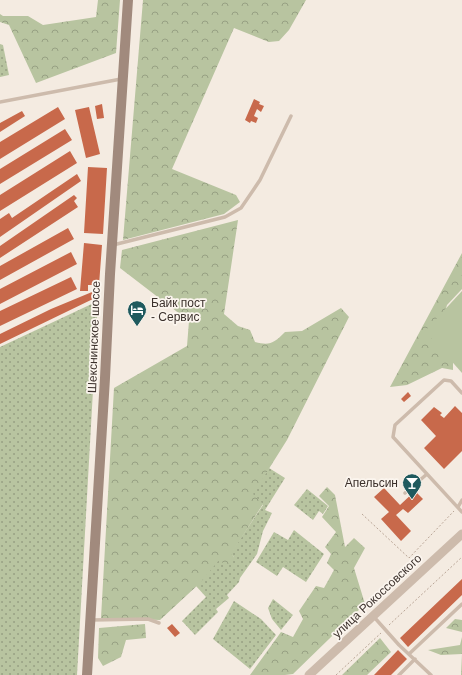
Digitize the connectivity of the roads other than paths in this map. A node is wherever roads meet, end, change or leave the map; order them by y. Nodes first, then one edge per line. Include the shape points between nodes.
1 (128, 0) edge
2 (124, 79) junction
3 (0, 102) edge
4 (291, 116) dead end
5 (112, 246) junction
6 (462, 393) edge
7 (427, 474) junction
8 (405, 493) dead end
9 (462, 500) edge
10 (458, 507) junction
11 (462, 512) edge
12 (462, 534) edge
13 (462, 604) edge
14 (373, 616) junction
15 (90, 620) junction
16 (159, 623) dead end
17 (409, 654) junction
18 (415, 659) junction
19 (87, 675) edge
20 (309, 675) edge
21 (400, 675) edge
22 (431, 675) edge

1 - 2 main road, Шекснинское шоссе
2 - 3 lane
2 - 5 main road, Шекснинское шоссе
4 - 5 lane via 260,180 241,208 225,216
5 - 15 main road, Шекснинское шоссе
6 - 7 lane via 451,381 444,380 395,425 394,437
7 - 8 lane
7 - 10 lane
9 - 10 lane
10 - 11 lane
12 - 14 street, улица Рокоссовского
13 - 17 lane
14 - 17 lane
14 - 20 street, улица Рокоссовского
15 - 16 lane via 148,619
15 - 19 main road, Шекснинское шоссе
17 - 18 lane
18 - 21 lane
18 - 22 lane

